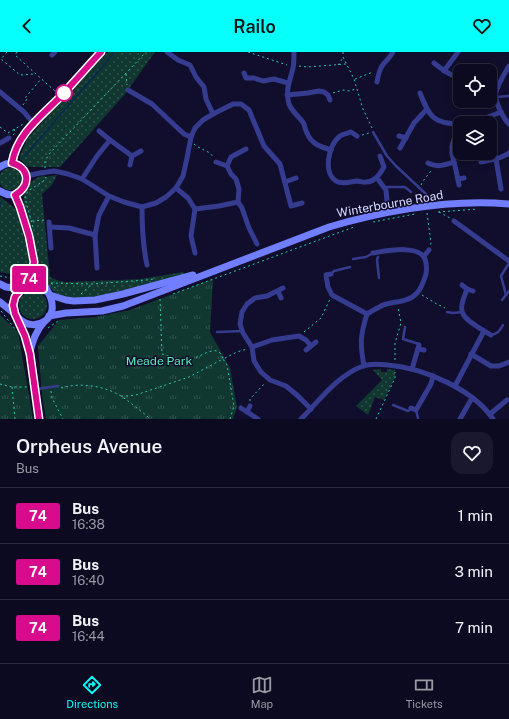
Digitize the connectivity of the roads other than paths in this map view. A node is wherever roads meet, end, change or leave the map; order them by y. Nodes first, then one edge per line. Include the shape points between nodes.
1 (101, 52) edge
2 (167, 52) edge
3 (294, 52) edge
4 (393, 52) edge
5 (458, 52) edge
6 (434, 63) dead end
7 (509, 66) edge
8 (444, 71) junction
9 (453, 76) edge
10 (244, 77) dead end
11 (377, 82) dead end
12 (288, 83) junction
13 (498, 87) edge
14 (128, 90) road end
15 (0, 92) edge
16 (420, 93) dead end
17 (287, 95) junction
18 (509, 96) edge
19 (329, 97) road end
20 (497, 97) edge
21 (497, 100) edge
22 (426, 110) junction
23 (501, 112) junction
24 (213, 114) junction
25 (491, 116) edge
26 (32, 121) junction
27 (453, 124) edge
28 (509, 124) edge
29 (99, 131) dead end
30 (373, 132) road end
31 (357, 136) road end
32 (399, 136) dead end
33 (10, 138) road end
34 (406, 138) junction
35 (190, 139) junction
36 (110, 140) junction
37 (0, 143) edge
38 (400, 148) dead end
39 (246, 149) dead end
40 (331, 150) junction
41 (141, 151) dead end
42 (509, 153) edge
43 (132, 156) junction
44 (380, 156) dead end
45 (497, 159) edge
46 (491, 160) edge
47 (496, 160) edge
48 (216, 162) road end
49 (454, 162) joint
50 (481, 162) dead end
51 (12, 163) junction
52 (130, 165) dead end
53 (227, 166) junction
54 (0, 167) edge
55 (431, 167) road end
56 (26, 176) junction
57 (296, 178) dead end
58 (377, 178) junction
59 (464, 178) dead end
60 (82, 179) junction
61 (458, 179) junction
62 (285, 182) junction
63 (459, 185) dead end
64 (384, 187) junction
65 (176, 188) junction
66 (501, 189) dead end
67 (0, 191) edge
68 (411, 192) dead end
69 (15, 195) junction
70 (109, 196) junction
71 (387, 201) dead end
72 (238, 202) junction
73 (302, 203) dead end
74 (509, 204) edge
75 (142, 207) junction
76 (195, 209) junction
77 (427, 209) junction
78 (454, 221) dead end
79 (95, 235) junction
80 (257, 244) dead end
81 (51, 248) dead end
82 (429, 250) road end
83 (195, 253) dead end
84 (376, 254) junction
85 (424, 256) junction
86 (353, 258) dead end
87 (34, 262) junction
88 (509, 262) edge
89 (233, 264) junction
90 (147, 265) dead end
91 (96, 268) dead end
92 (350, 268) dead end
93 (330, 274) joint
94 (379, 278) dead end
95 (0, 284) edge
96 (462, 285) dead end
97 (284, 288) dead end
98 (22, 289) junction
99 (278, 291) junction
100 (509, 291) edge
101 (48, 294) junction
102 (506, 295) junction
103 (281, 298) dead end
104 (502, 300) dead end
105 (0, 302) edge
106 (448, 311) road end
107 (462, 312) junction
108 (367, 314) junction
109 (16, 315) junction
110 (48, 318) junction
111 (503, 325) dead end
112 (405, 327) dead end
113 (243, 331) junction
114 (484, 331) junction
115 (217, 332) dead end
116 (491, 335) joint
117 (316, 342) dead end
118 (311, 346) junction
119 (252, 347) junction
120 (419, 347) junction
121 (306, 350) dead end
122 (424, 350) dead end
123 (30, 354) junction
124 (471, 354) junction
125 (509, 362) edge
126 (364, 366) junction
127 (412, 369) junction
128 (433, 376) junction
129 (455, 386) junction
130 (58, 388) road end
131 (34, 392) junction
132 (472, 398) junction
133 (393, 405) dead end
134 (250, 406) road end
135 (241, 408) dead end
136 (311, 409) junction
137 (414, 409) junction
138 (506, 410) dead end
139 (246, 412) junction
140 (492, 417) edge
141 (39, 419) edge
142 (258, 419) edge
143 (301, 419) edge
144 (418, 419) edge
145 (460, 419) edge

1 - 26 main road via 61,96
2 - 24 street via 190,65 204,87
3 - 12 street
4 - 11 street via 375,73
5 - 8 street
6 - 8 street
7 - 13 street
8 - 9 street
10 - 12 street via 263,81 274,79
12 - 17 street
14 - 35 street via 152,104
15 - 26 street
16 - 22 street
17 - 19 street via 319,91
17 - 40 street via 294,113 304,123 311,141
18 - 20 lane
21 - 23 street
22 - 27 street via 440,122
22 - 34 street via 414,123
23 - 25 street
23 - 28 street
24 - 35 street via 195,128
24 - 62 street via 233,104 241,104 249,110 264,146 280,164
26 - 51 main road via 15,152
29 - 36 street
30 - 77 lane via 387,156 426,194
31 - 40 street via 351,132 340,135
32 - 34 street
33 - 37 street
34 - 38 street
35 - 65 street via 183,176
36 - 43 street
36 - 60 street
39 - 53 street via 231,157
40 - 58 street via 328,164 330,175 337,181 346,184
41 - 43 street
42 - 45 street
43 - 52 street
44 - 58 street via 384,167
46 - 50 street
47 - 66 street
48 - 53 street
49 - 55 street
49 - 61 street
51 - 54 main road
51 - 56 main road via 19,166
53 - 72 street via 236,179 239,189
56 - 60 street via 54,171
56 - 69 main road via 25,186
57 - 62 street
58 - 64 street
59 - 61 street
60 - 70 street
61 - 63 street
62 - 73 street via 291,206
64 - 68 lane via 405,187
64 - 71 street
65 - 75 street via 156,203
65 - 76 street via 188,198
67 - 69 main road via 7,195
69 - 87 main road via 29,236
70 - 75 street
70 - 79 street via 99,215
72 - 76 street
72 - 80 street
74 - 77 main road, Winterbourne Road via 465,203
75 - 90 street via 143,247
76 - 83 street via 191,236
77 - 89 main road, Winterbourne Road via 354,219 329,226
78 - 88 street
79 - 81 street via 49,224
79 - 91 street
82 - 85 street
84 - 85 street via 407,250 417,251
84 - 86 lane
84 - 94 lane
85 - 108 street via 427,269 418,293 407,300 382,306
87 - 98 main road via 31,276
87 - 101 main road
88 - 102 lane via 501,276
89 - 101 main road, Winterbourne Road via 94,300 66,300
89 - 110 main road, Winterbourne Road via 123,306 102,311 66,313
92 - 93 lane
93 - 108 street via 326,274 332,295
95 - 98 main road
96 - 107 street via 470,290 462,305
97 - 99 street
98 - 101 main road via 34,286
98 - 109 main road via 15,297 13,305
99 - 103 street
99 - 113 street via 255,298 248,304 242,312 240,324
100 - 102 lane
101 - 110 main road via 52,302 52,311
102 - 104 lane
105 - 109 main road
106 - 107 lane
107 - 114 street via 464,317
108 - 126 street via 360,341
109 - 110 main road via 26,324 33,325
109 - 123 main road
110 - 123 main road via 34,336
111 - 116 lane via 497,334
112 - 120 lane via 403,339
113 - 115 lane
113 - 119 street
114 - 116 street
114 - 124 street
117 - 118 street
118 - 119 street via 299,336 272,340
118 - 121 street
119 - 136 street via 254,361 260,372 286,386
120 - 122 street
120 - 127 street
123 - 131 main road
124 - 125 street via 491,366
124 - 129 street
126 - 127 street via 383,364
126 - 136 street via 337,382
127 - 128 street
128 - 129 street
128 - 137 street via 431,384
129 - 132 street
130 - 131 lane
131 - 141 main road
132 - 140 street
132 - 145 street
133 - 137 lane via 408,411
134 - 139 street
135 - 139 street
136 - 143 street
137 - 144 lane
138 - 140 street via 505,402
139 - 142 street

